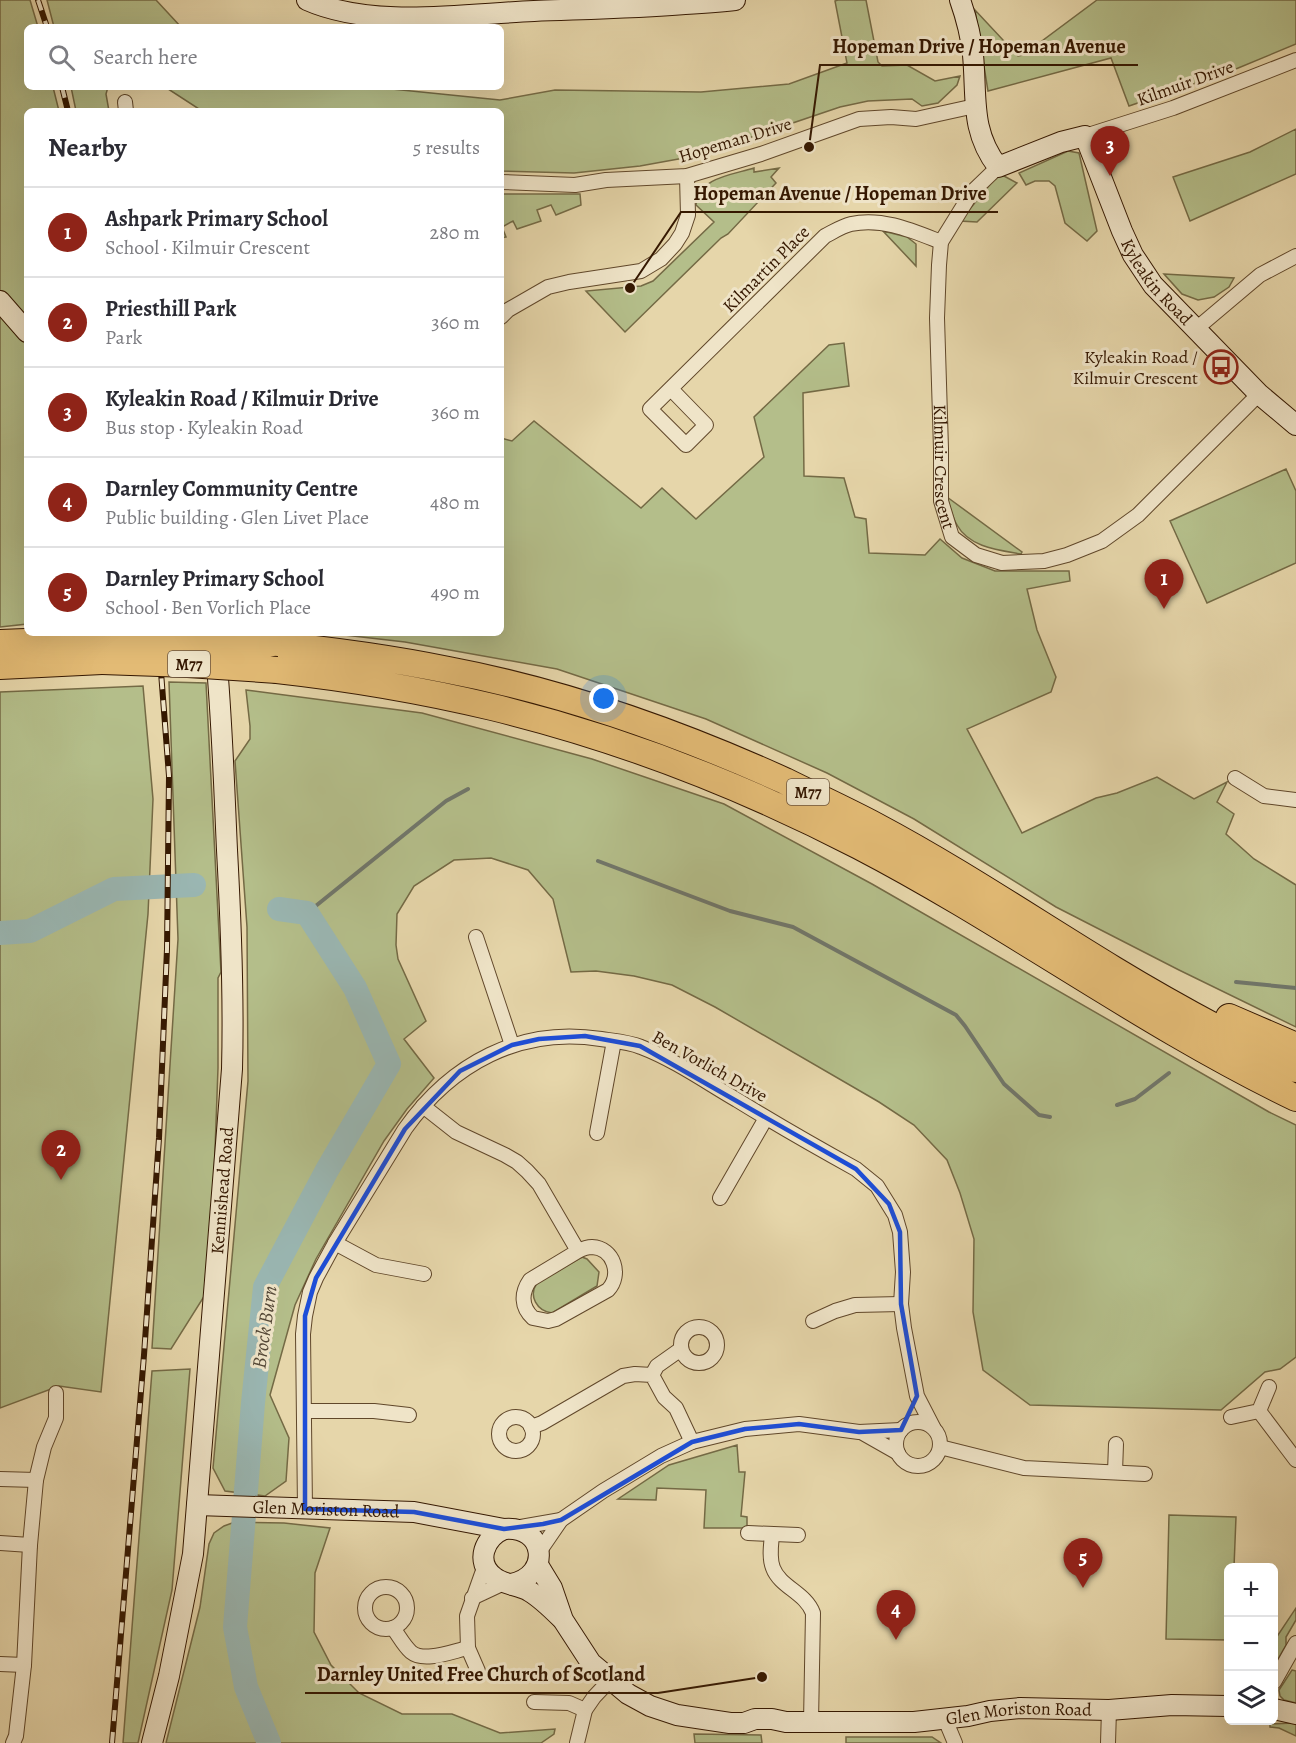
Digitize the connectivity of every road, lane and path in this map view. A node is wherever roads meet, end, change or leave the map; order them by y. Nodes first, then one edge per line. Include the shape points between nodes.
1 (307, 0) edge
2 (735, 0) edge
3 (960, 0) edge
4 (531, 5) edge
5 (1296, 60) edge
6 (975, 106) junction
7 (1084, 136) junction
8 (998, 167) junction
9 (687, 176) junction
10 (504, 182) edge
11 (941, 242) junction
12 (1296, 256) edge
13 (0, 301) edge
14 (504, 314) edge
15 (24, 329) edge
16 (1196, 329) junction
17 (671, 389) dead end
18 (1259, 393) junction
19 (1296, 425) edge
20 (214, 636) edge
21 (0, 643) edge
22 (101, 650) junction
23 (0, 666) edge
24 (1235, 778) dead end
25 (1296, 800) edge
26 (476, 937) dead end
27 (1115, 970) junction
28 (614, 1041) junction
29 (512, 1045) junction
30 (1296, 1046) edge
31 (1296, 1069) edge
32 (1296, 1098) edge
33 (423, 1106) junction
34 (766, 1118) junction
35 (597, 1133) dead end
36 (720, 1198) dead end
37 (335, 1243) junction
38 (578, 1251) junction
39 (424, 1274) dead end
40 (901, 1304) junction
41 (813, 1321) dead end
42 (681, 1349) dead end
43 (652, 1376) junction
44 (1269, 1387) dead end
45 (56, 1394) dead end
46 (917, 1396) junction
47 (304, 1411) junction
48 (1259, 1411) junction
49 (409, 1415) dead end
50 (1232, 1417) dead end
51 (531, 1427) dead end
52 (905, 1427) junction
53 (933, 1427) junction
54 (859, 1431) junction
55 (692, 1442) junction
56 (1116, 1444) dead end
57 (940, 1447) junction
58 (898, 1452) junction
59 (1296, 1460) edge
60 (1115, 1472) junction
61 (1145, 1474) dead end
62 (0, 1479) edge
63 (36, 1480) junction
64 (197, 1505) junction
65 (305, 1509) junction
66 (454, 1520) junction
67 (561, 1520) junction
68 (509, 1528) junction
69 (748, 1533) dead end
70 (771, 1535) junction
71 (798, 1535) dead end
72 (0, 1543) edge
73 (30, 1545) junction
74 (538, 1558) junction
75 (484, 1559) junction
76 (508, 1583) junction
77 (472, 1598) junction
78 (563, 1620) junction
79 (393, 1628) dead end
80 (1296, 1643) edge
81 (468, 1648) junction
82 (0, 1664) edge
83 (24, 1665) junction
84 (478, 1671) dead end
85 (1278, 1675) edge
86 (610, 1680) junction
87 (534, 1702) dead end
88 (1224, 1706) edge
89 (585, 1710) junction
90 (1108, 1710) junction
91 (1278, 1710) edge
92 (1296, 1714) edge
93 (945, 1719) junction
94 (811, 1722) junction
95 (13, 1743) edge
96 (153, 1743) edge
97 (577, 1743) edge
98 (955, 1743) edge
99 (1108, 1743) edge

1 - 4 street via 353,14 400,17 445,17
2 - 4 street via 643,7
3 - 6 street via 973,53
5 - 7 street, Kilmuir Drive via 1173,108
6 - 8 street via 981,138
6 - 9 street, Hopeman Drive via 916,119 859,119
7 - 8 street, Kilmuir Crescent
7 - 16 street, Kyleakin Road via 1133,255 1154,285
8 - 11 street, Kilmuir Crescent via 972,192
9 - 10 street, Hopeman Drive via 575,185
9 - 14 street via 688,215 679,238 661,259 641,271 548,287
11 - 17 street, Kilmartin Place via 901,226 872,223 850,224 825,236
11 - 18 street, Kilmuir Crescent via 937,318 941,501 952,537 976,555 1002,563 1044,561 1102,541 1138,515
12 - 16 street via 1260,275
13 - 15 street
16 - 18 street, Kyleakin Road
18 - 19 street, Kyleakin Road
20 - 64 street, Kennishead Road via 234,1018
21 - 22 highway, M77
22 - 23 highway, M77
22 - 27 highway, M77, bridge via 225,641 321,649 449,670 561,697 749,765 876,825
22 - 32 highway, M77, bridge via 354,680 415,691 494,708 628,747 746,792 860,847 999,926 1193,1045
24 - 25 street via 1264,796
26 - 29 street
27 - 30 highway, M77
27 - 31 highway, M77
28 - 29 street, Ben Vorlich Drive via 585,1036
28 - 34 street, Ben Vorlich Drive via 663,1057
28 - 35 street
29 - 33 street, Ben Vorlich Drive via 460,1071
33 - 37 street, Ben Vorlich Drive
33 - 38 street via 456,1131 505,1155 527,1171 539,1184
34 - 36 street
34 - 40 street, Ben Vorlich Drive via 856,1169 877,1186 895,1215 900,1232
37 - 39 street via 376,1264
37 - 47 street, Ben Vorlich Drive via 310,1292 305,1316
38 - 38 street via 594,1247 607,1253 615,1268 613,1284 556,1319 533,1318 524,1308 525,1287
40 - 41 street via 855,1305
40 - 46 street, Ben Vorlich Drive
42 - 43 street via 657,1366
43 - 51 street via 623,1376
43 - 55 street via 676,1408
44 - 48 street
45 - 63 street via 56,1418
46 - 52 street, Ben Vorlich Drive
46 - 53 street, Ben Vorlich Drive
47 - 49 street
47 - 65 street, Ben Vorlich Drive
48 - 50 street
48 - 59 street
52 - 53 street via 921,1422
52 - 54 street
52 - 58 street via 896,1441
53 - 57 street
54 - 55 street via 799,1424 744,1429
54 - 58 street
55 - 67 street via 661,1456
56 - 60 street
57 - 58 street via 934,1459 922,1466 908,1463
57 - 60 street via 1024,1468
60 - 61 street
62 - 63 street
63 - 73 street
64 - 65 street, Glen Moriston Road
64 - 96 street, Kennishead Road via 189,1580
65 - 66 street, Glen Moriston Road via 414,1512
66 - 68 street, Glen Moriston Road
66 - 75 street, Glen Moriston Road via 474,1535
67 - 68 street
67 - 74 street
68 - 74 street, Glen Moriston Road via 524,1530 531,1536
68 - 75 street via 490,1538
69 - 70 street
70 - 71 street
70 - 94 street via 772,1568 810,1604 813,1612
72 - 73 street
73 - 83 street
74 - 76 street via 532,1575
74 - 78 street, Glen Moriston Road
75 - 76 street, Glen Moriston Road via 492,1576
75 - 77 street
76 - 77 street
76 - 78 street, Glen Moriston Road via 542,1600
77 - 81 street via 467,1616
78 - 86 street, Glen Moriston Road via 591,1663
79 - 81 street via 417,1656 428,1658
80 - 85 street
81 - 84 street
82 - 83 street
83 - 95 street
86 - 89 street
86 - 94 street, Glen Moriston Road via 643,1702 677,1714 730,1723 755,1719
87 - 89 street via 569,1703
88 - 90 street, Glen Moriston Road
89 - 97 street
90 - 93 street, Glen Moriston Road via 1020,1708
90 - 99 street
91 - 92 street
93 - 94 street, Glen Moriston Road
93 - 98 street

